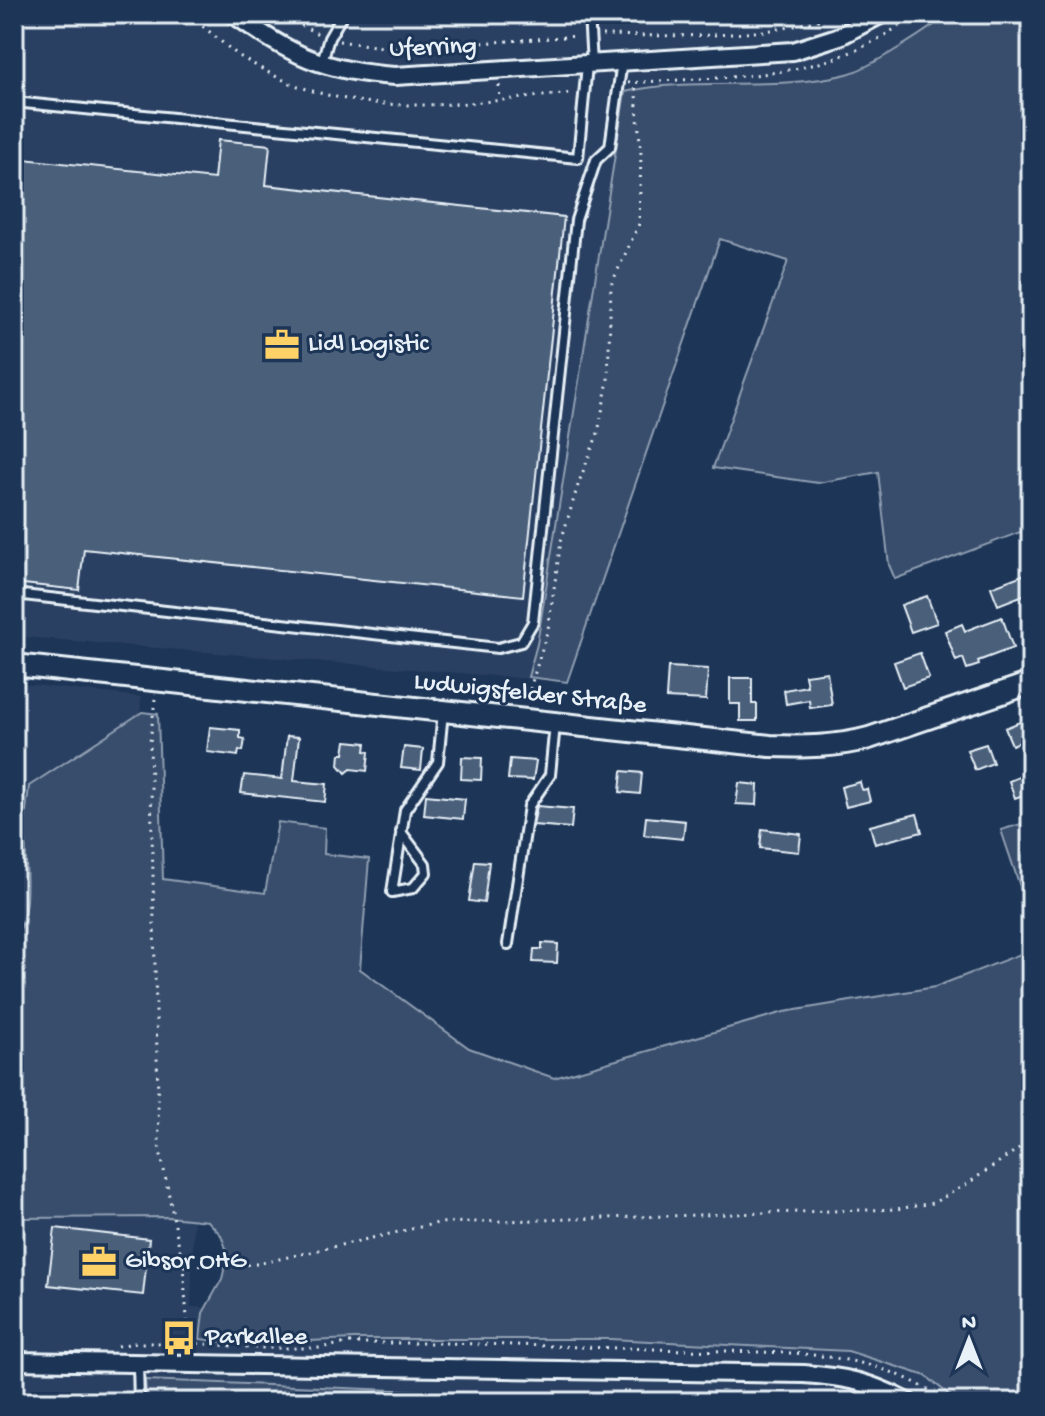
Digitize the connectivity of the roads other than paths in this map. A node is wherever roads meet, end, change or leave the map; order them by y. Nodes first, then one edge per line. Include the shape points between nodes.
1 (233, 14) edge
2 (343, 14) edge
3 (589, 14) edge
4 (882, 14) edge
5 (622, 61) junction
6 (590, 64) junction
7 (321, 65) junction
8 (14, 102) edge
9 (578, 158) junction
10 (596, 160) junction
11 (14, 594) edge
12 (14, 665) edge
13 (1031, 683) edge
14 (443, 712) junction
15 (555, 723) junction
16 (401, 832) junction
17 (508, 944) dead end
18 (14, 1361) edge
19 (138, 1363) junction
20 (139, 1402) edge
21 (908, 1402) edge

1 - 7 street, Uferring via 276,44
2 - 7 lane
3 - 6 lane
4 - 5 street, Uferring via 840,36 793,51
5 - 6 street, Uferring
5 - 10 lane via 610,147
6 - 7 street, Uferring via 395,76
6 - 9 lane
8 - 9 lane
9 - 10 lane
10 - 11 lane via 576,220 533,622 521,642 498,648
12 - 14 street, Ludwigsfelder Straße
13 - 15 street, Ludwigsfelder Straße via 844,745 770,746
14 - 15 street, Ludwigsfelder Straße
14 - 16 lane via 438,762 405,810
15 - 17 lane via 550,775 529,806
16 - 16 lane via 399,847 392,892 413,888 426,873
18 - 19 street
19 - 20 lane
19 - 21 street via 804,1374 847,1377

